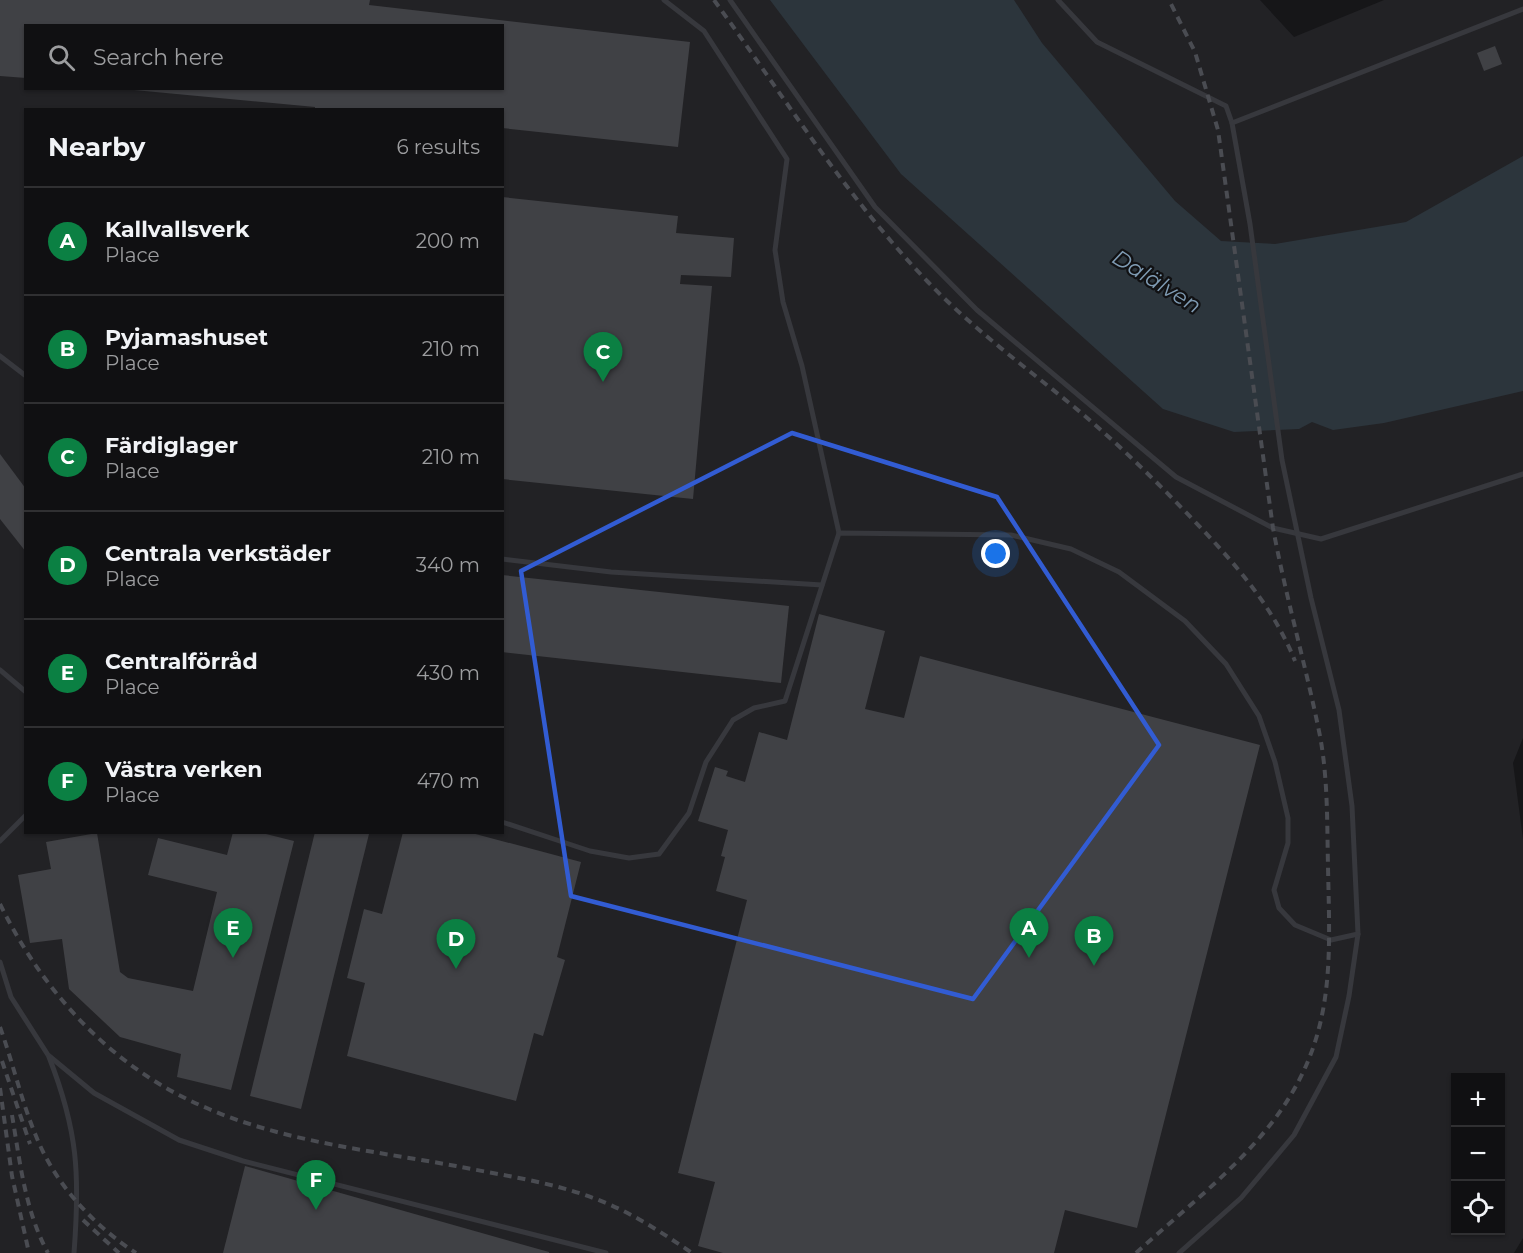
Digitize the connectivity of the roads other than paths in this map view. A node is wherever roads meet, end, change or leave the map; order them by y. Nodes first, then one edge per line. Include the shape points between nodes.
1 (664, 0) edge
2 (730, 0) edge
3 (1058, 0) edge
4 (1523, 9) edge
5 (1232, 123) junction
6 (0, 356) edge
7 (24, 374) edge
8 (1523, 474) edge
9 (839, 533) junction
10 (1297, 534) junction
11 (504, 559) edge
12 (822, 585) junction
13 (0, 670) edge
14 (24, 690) edge
15 (24, 818) edge
16 (504, 823) edge
17 (0, 841) edge
18 (1358, 934) junction
19 (0, 962) edge
20 (48, 1055) junction
21 (74, 1253) edge
22 (606, 1253) edge
23 (1179, 1253) edge

1 - 9 lane via 704,31 787,159 775,250 783,302 802,366
2 - 10 lane via 875,207 978,310 1176,477 1273,528
3 - 5 lane via 1097,42 1226,106
4 - 5 lane
5 - 10 lane via 1282,460
6 - 7 lane
8 - 10 lane via 1321,539
9 - 12 lane
9 - 18 lane via 1011,535 1071,549 1119,572 1185,621 1226,664 1259,716 1275,762 1288,818 1288,843 1274,890 1279,908 1296,925 1331,940
10 - 18 lane via 1339,710 1352,806
11 - 12 lane via 611,572
12 - 16 lane via 785,701 754,708 733,720 706,762 689,813 659,854 629,858 590,851
13 - 14 lane
15 - 17 lane
18 - 23 lane via 1336,1057 1294,1135 1241,1198
19 - 20 lane via 11,997
20 - 21 lane via 68,1110 78,1163
20 - 22 lane via 94,1093 179,1140 243,1161

